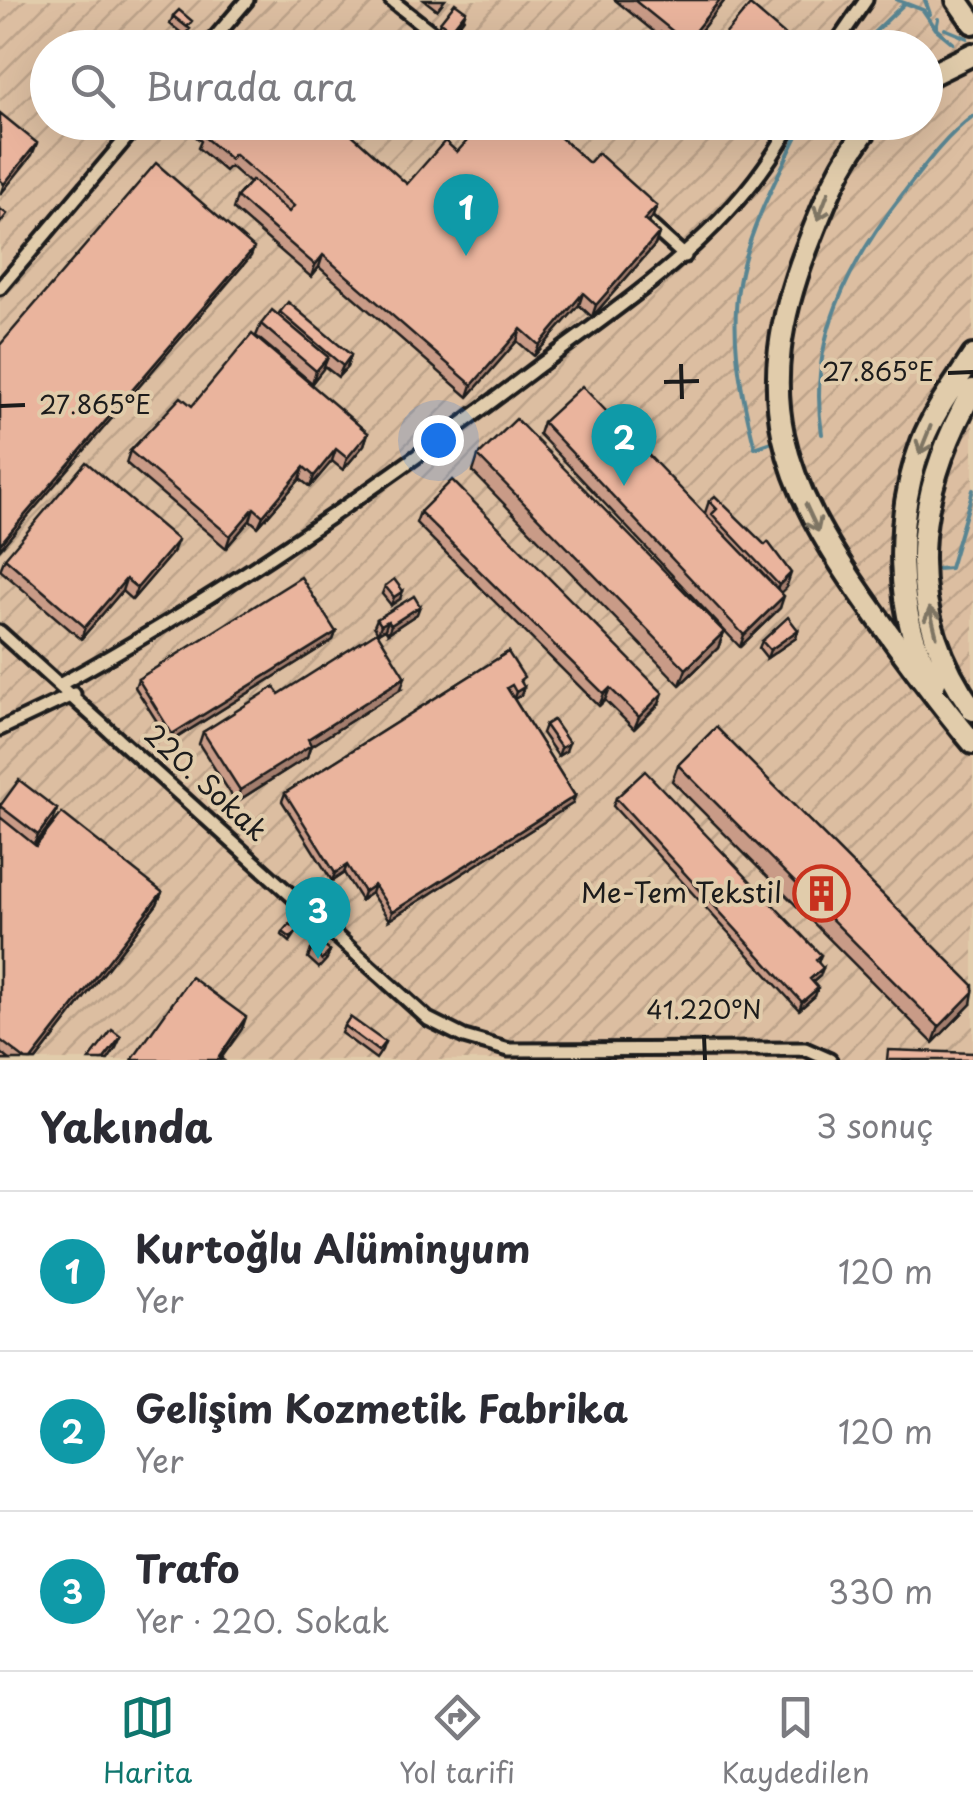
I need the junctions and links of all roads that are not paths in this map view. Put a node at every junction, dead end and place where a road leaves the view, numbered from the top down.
1 (248, 0) edge
2 (391, 0) edge
3 (866, 0) edge
4 (957, 0) edge
5 (973, 23) edge
6 (222, 30) edge
7 (429, 30) edge
8 (845, 30) edge
9 (973, 54) edge
10 (943, 69) edge
11 (125, 140) edge
12 (783, 140) edge
13 (858, 140) edge
14 (628, 205) edge
15 (685, 256) junction
16 (0, 288) edge
17 (973, 356) edge
18 (973, 390) edge
19 (973, 408) edge
20 (927, 497) junction
21 (0, 632) edge
22 (61, 684) junction
23 (74, 694) junction
24 (973, 710) edge
25 (0, 729) edge
26 (973, 740) edge
27 (830, 1060) edge

1 - 6 street
2 - 7 street
3 - 8 street
4 - 5 highway
9 - 10 highway
11 - 16 street
12 - 15 street
13 -> 26 highway
14 - 15 street
15 - 22 street
17 -> 26 highway
18 - 20 highway
19 - 20 highway
24 -> 20 highway
21 - 22 street, 220. Sokak
22 - 23 street, 220. Sokak
23 - 25 street
23 - 27 street, 220. Sokak

